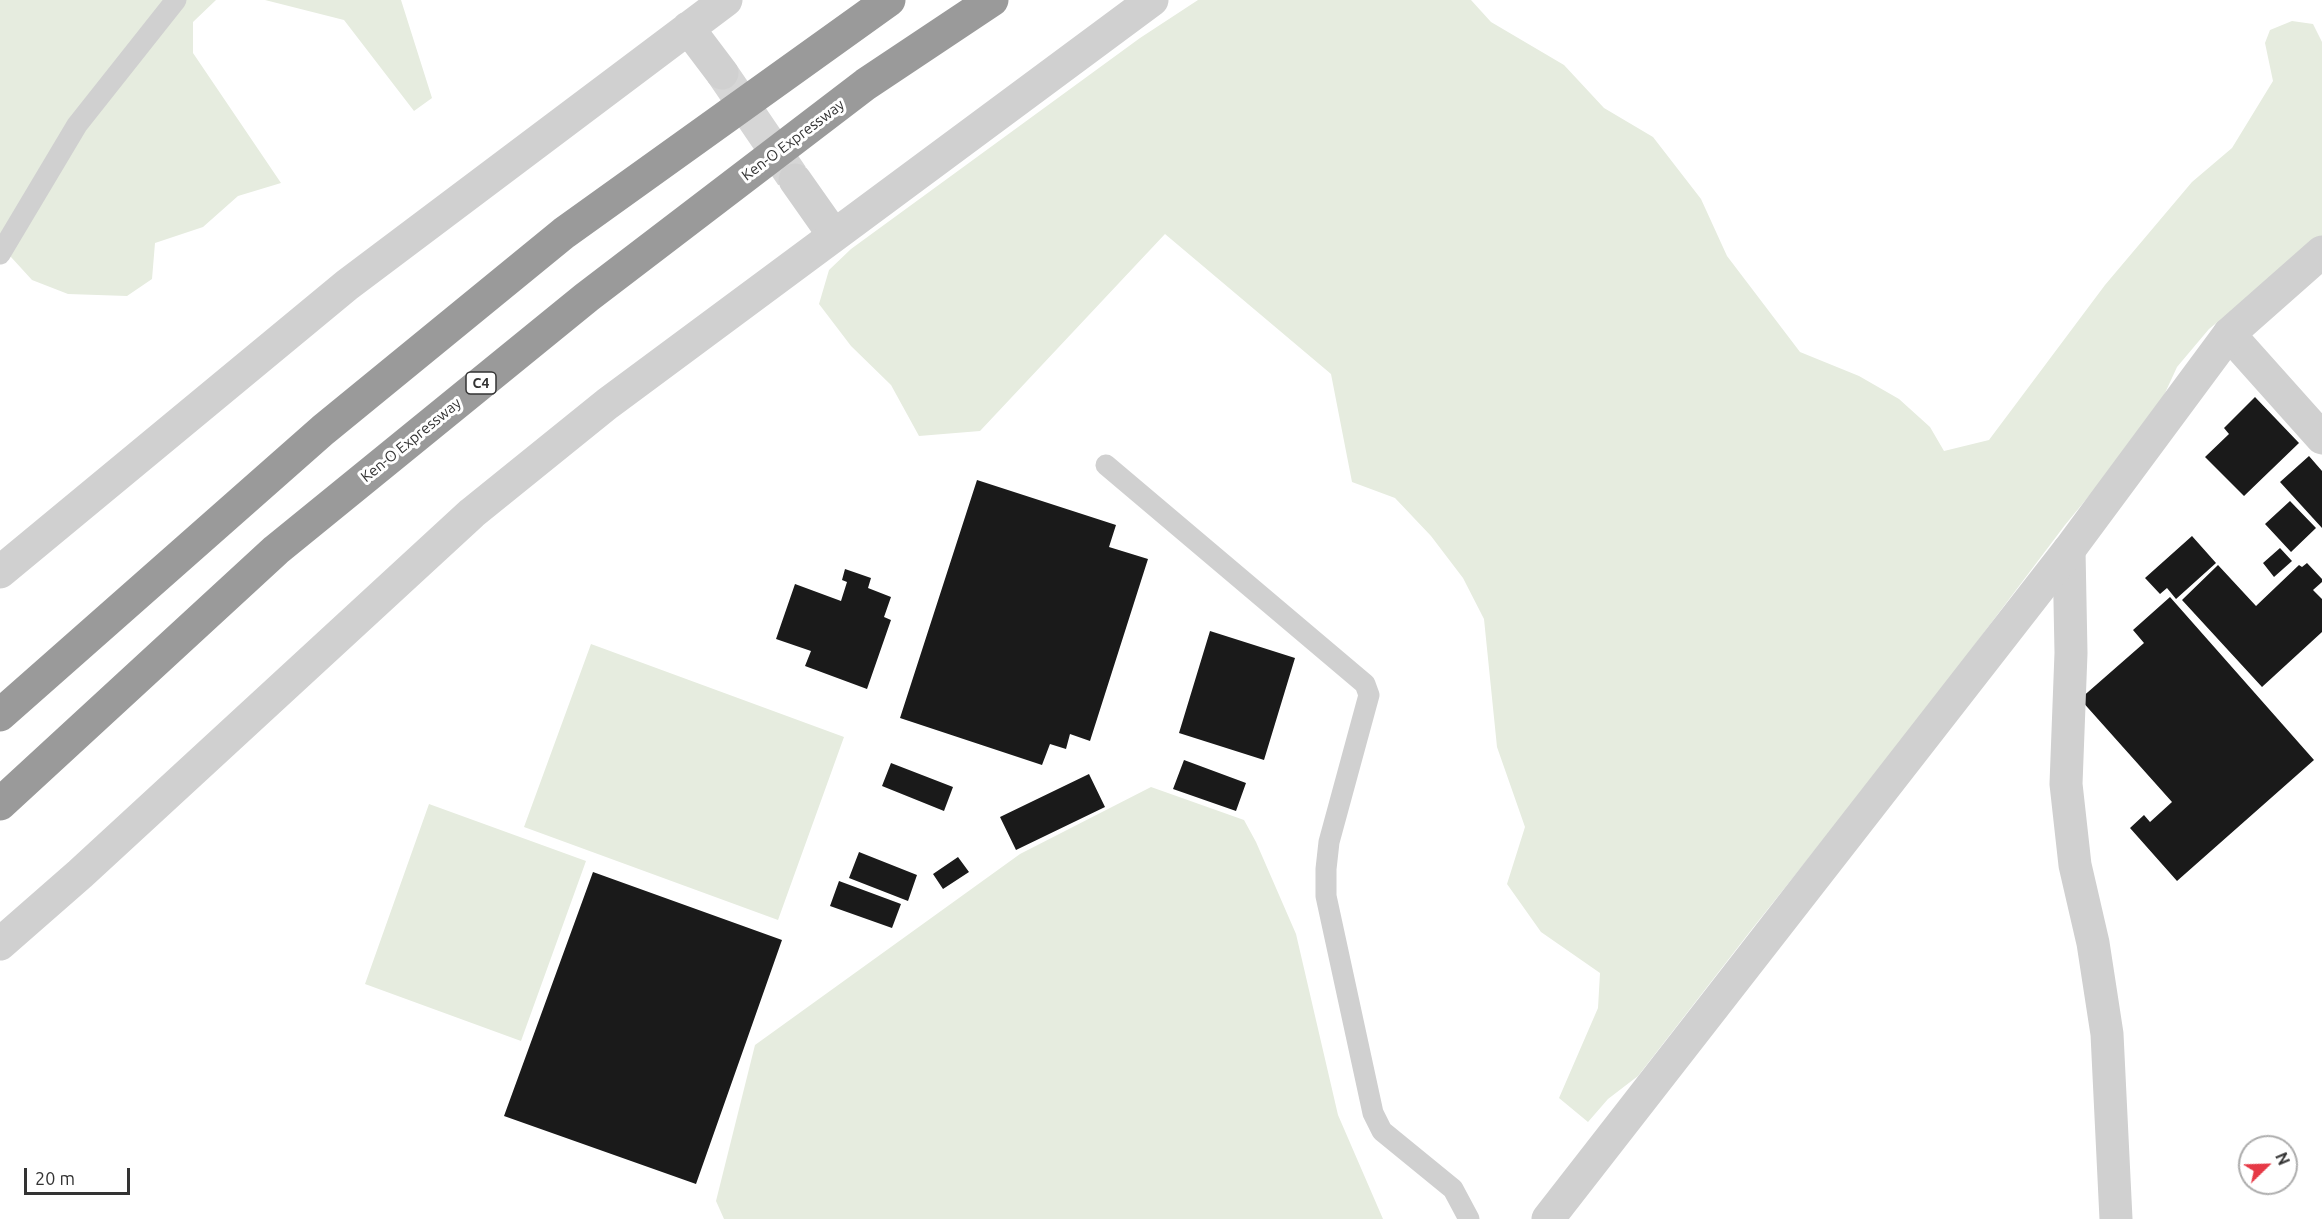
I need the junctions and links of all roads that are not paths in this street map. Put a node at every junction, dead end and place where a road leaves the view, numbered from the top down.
1 (176, 0) edge
2 (726, 0) edge
3 (889, 0) edge
4 (992, 0) edge
5 (1152, 0) edge
6 (688, 28) junction
7 (722, 73) tunnel mouth
8 (795, 180) tunnel mouth
9 (833, 234) junction
10 (2322, 252) edge
11 (0, 254) edge
12 (2229, 334) junction
13 (2322, 438) edge
14 (1106, 465) dead end
15 (2068, 550) junction
16 (0, 572) edge
17 (0, 714) edge
18 (0, 804) edge
19 (0, 944) edge
20 (1469, 1219) edge
21 (1548, 1219) edge
22 (2116, 1219) edge

1 - 11 lane
2 - 6 street
3 - 17 highway
4 - 18 highway, Ken-O Expressway / C4
5 - 9 street
6 - 7 street
6 - 16 street
8 - 9 street
9 - 19 street
10 - 12 street
12 - 13 street
12 - 15 street
14 - 20 lane
15 - 21 street
15 - 22 street

